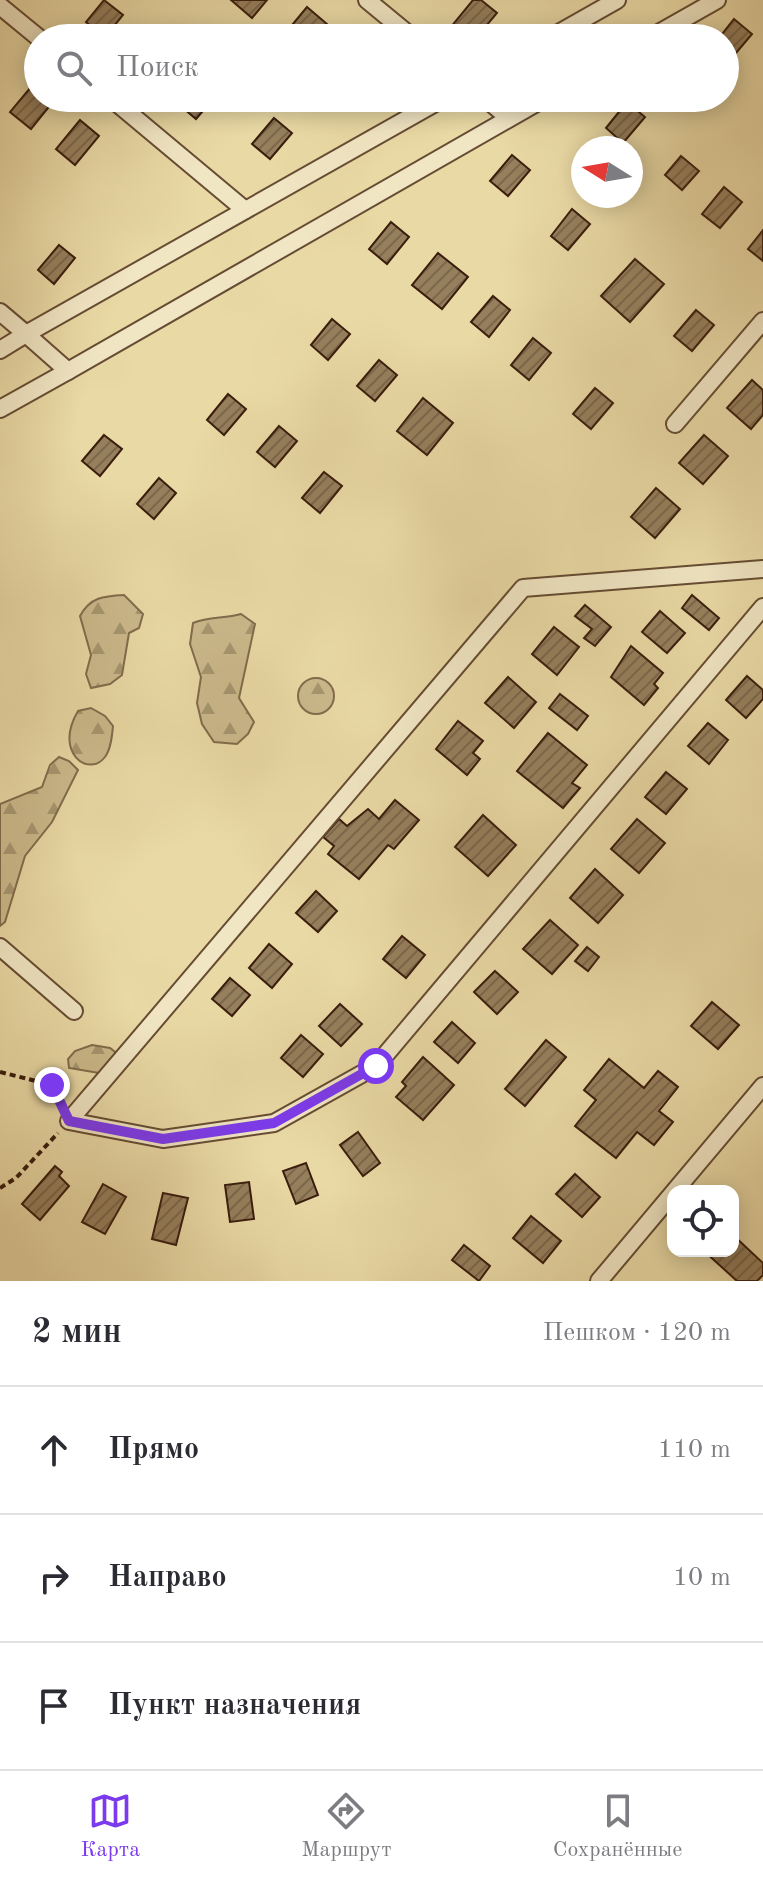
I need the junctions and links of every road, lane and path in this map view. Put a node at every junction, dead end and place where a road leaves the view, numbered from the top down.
1 (367, 0) edge
2 (617, 0) edge
3 (717, 0) edge
4 (0, 6) edge
5 (396, 24) edge
6 (575, 24) edge
7 (675, 24) edge
8 (24, 26) edge
9 (128, 112) edge
10 (419, 112) edge
11 (502, 112) edge
12 (520, 112) edge
13 (509, 118) junction
14 (245, 210) junction
15 (0, 312) edge
16 (763, 321) edge
17 (26, 334) junction
18 (0, 350) edge
19 (68, 371) junction
20 (0, 409) edge
21 (675, 424) dead end
22 (763, 569) edge
23 (763, 607) edge
24 (0, 947) edge
25 (74, 1011) dead end
26 (0, 1072) edge
27 (763, 1086) edge
28 (69, 1121) junction
29 (0, 1188) edge
30 (599, 1281) edge

1 - 5 street
2 - 6 street
3 - 7 street
4 - 8 street
9 - 14 street
10 - 14 street
11 - 13 street
12 - 13 street
13 - 19 street
14 - 17 street
15 - 17 street
16 - 21 street
17 - 18 street
17 - 19 street
19 - 20 street
22 - 28 street
23 - 28 street
24 - 25 street
26 - 28 path
27 - 30 street
28 - 29 path

